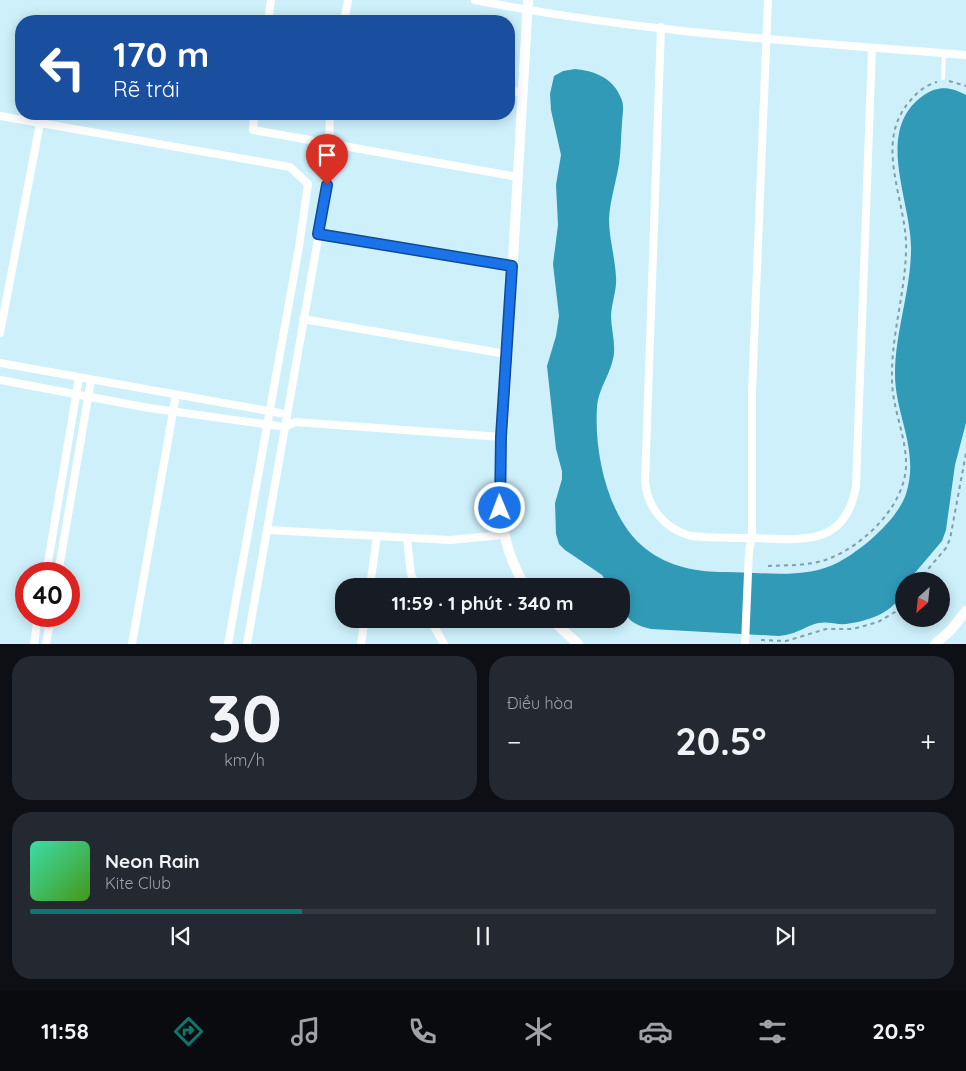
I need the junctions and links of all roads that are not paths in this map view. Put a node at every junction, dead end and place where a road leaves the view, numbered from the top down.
1 (272, 0) edge
2 (348, 0) edge
3 (475, 0) edge
4 (768, 0) edge
5 (528, 5) edge
6 (269, 15) edge
7 (345, 15) edge
8 (662, 27) junction
9 (768, 38) junction
10 (872, 48) junction
11 (944, 53) junction
12 (966, 55) edge
13 (944, 79) road end
14 (515, 91) edge
15 (522, 93) junction
16 (0, 116) edge
17 (15, 119) edge
18 (23, 120) edge
19 (254, 120) edge
20 (330, 120) edge
21 (40, 123) junction
22 (329, 144) junction
23 (518, 177) junction
24 (318, 234) junction
25 (512, 266) junction
26 (303, 319) junction
27 (0, 333) edge
28 (506, 354) junction
29 (0, 364) edge
30 (79, 378) junction
31 (0, 380) edge
32 (91, 380) junction
33 (77, 395) junction
34 (176, 395) junction
35 (88, 397) junction
36 (173, 411) junction
37 (269, 411) junction
38 (283, 414) junction
39 (296, 422) junction
40 (266, 425) junction
41 (282, 427) junction
42 (501, 437) junction
43 (58, 504) junction
44 (70, 506) junction
45 (268, 530) junction
46 (503, 535) junction
47 (378, 536) junction
48 (407, 538) junction
49 (752, 538) junction
50 (48, 562) edge
51 (60, 562) edge
52 (371, 578) edge
53 (413, 578) edge
54 (521, 578) edge
55 (966, 611) edge
56 (36, 627) edge
57 (49, 627) edge
58 (364, 628) edge
59 (435, 628) edge
60 (561, 628) edge
61 (34, 644) edge
62 (46, 644) edge
63 (132, 644) edge
64 (228, 644) edge
65 (247, 644) edge
66 (361, 644) edge
67 (444, 644) edge
68 (578, 644) edge
69 (746, 644) edge
70 (935, 644) edge

1 - 6 street
2 - 7 street
3 - 5 street
4 - 9 street
5 - 8 street
5 - 15 street
8 - 9 street
8 - 49 street
9 - 10 street
9 - 49 street
10 - 11 street
10 - 49 street
11 - 12 street
11 - 13 lane
14 - 15 street
15 - 23 street
16 - 17 street
18 - 21 street
19 - 22 street
20 - 22 street
21 - 27 street
21 - 37 street
22 - 23 street
22 - 24 street
23 - 25 street
24 - 25 street
24 - 26 street
25 - 28 street
26 - 28 street
26 - 38 street
28 - 42 street
29 - 30 street
30 - 32 street
30 - 33 street
31 - 33 street
32 - 34 street
32 - 35 street
33 - 35 street
33 - 43 street
34 - 36 street
34 - 37 street
35 - 36 street
35 - 44 street
36 - 40 street
36 - 63 street
37 - 38 street
37 - 40 street
38 - 39 street
38 - 41 street
39 - 41 street
39 - 42 street
40 - 41 street
40 - 64 street
41 - 45 street
42 - 46 street
43 - 44 street
43 - 50 street
44 - 51 street
45 - 47 street
45 - 65 street
46 - 48 street
46 - 54 street
47 - 48 street
47 - 52 street
48 - 53 street
49 - 69 street
55 - 70 street
56 - 61 street
57 - 62 street
58 - 66 street
59 - 67 street
60 - 68 street

